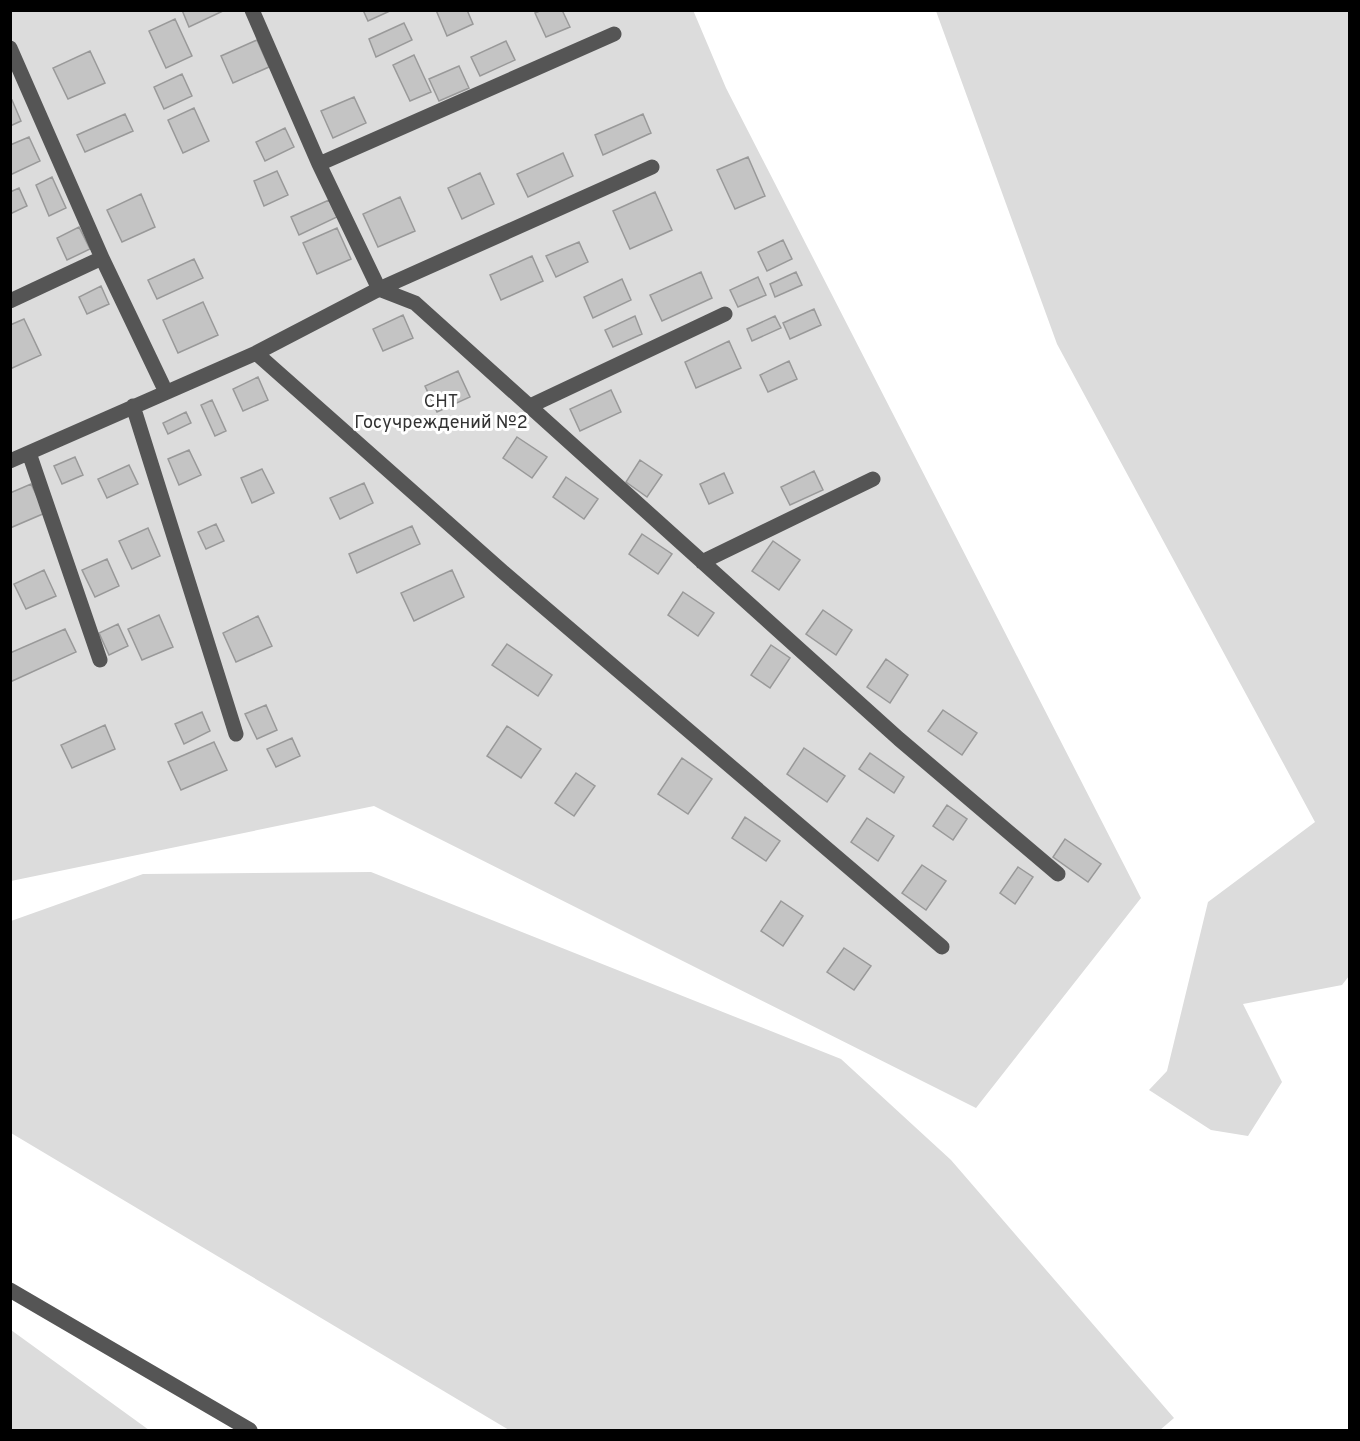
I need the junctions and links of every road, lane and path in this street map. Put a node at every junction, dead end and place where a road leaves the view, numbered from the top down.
1 (252, 10) edge
2 (614, 34) dead end
3 (10, 48) edge
4 (14, 66) edge
5 (319, 164) junction
6 (652, 167) dead end
7 (102, 258) junction
8 (379, 289) junction
9 (10, 301) edge
10 (725, 314) dead end
11 (256, 353) junction
12 (166, 392) junction
13 (133, 406) junction
14 (530, 406) junction
15 (29, 453) junction
16 (10, 461) edge
17 (873, 478) dead end
18 (702, 562) junction
19 (100, 660) dead end
20 (236, 734) dead end
21 (1059, 874) dead end
22 (942, 947) dead end
23 (10, 1290) edge
24 (250, 1431) edge

1 - 5 street
2 - 5 street
3 - 4 street
4 - 7 street
5 - 8 street
6 - 8 street
7 - 9 street
7 - 12 street
8 - 11 street
8 - 14 street
10 - 14 street
11 - 12 street
11 - 22 street
12 - 13 street
13 - 15 street
13 - 20 street
14 - 18 street
15 - 16 street
15 - 19 street
17 - 18 street
18 - 21 street
23 - 24 street

